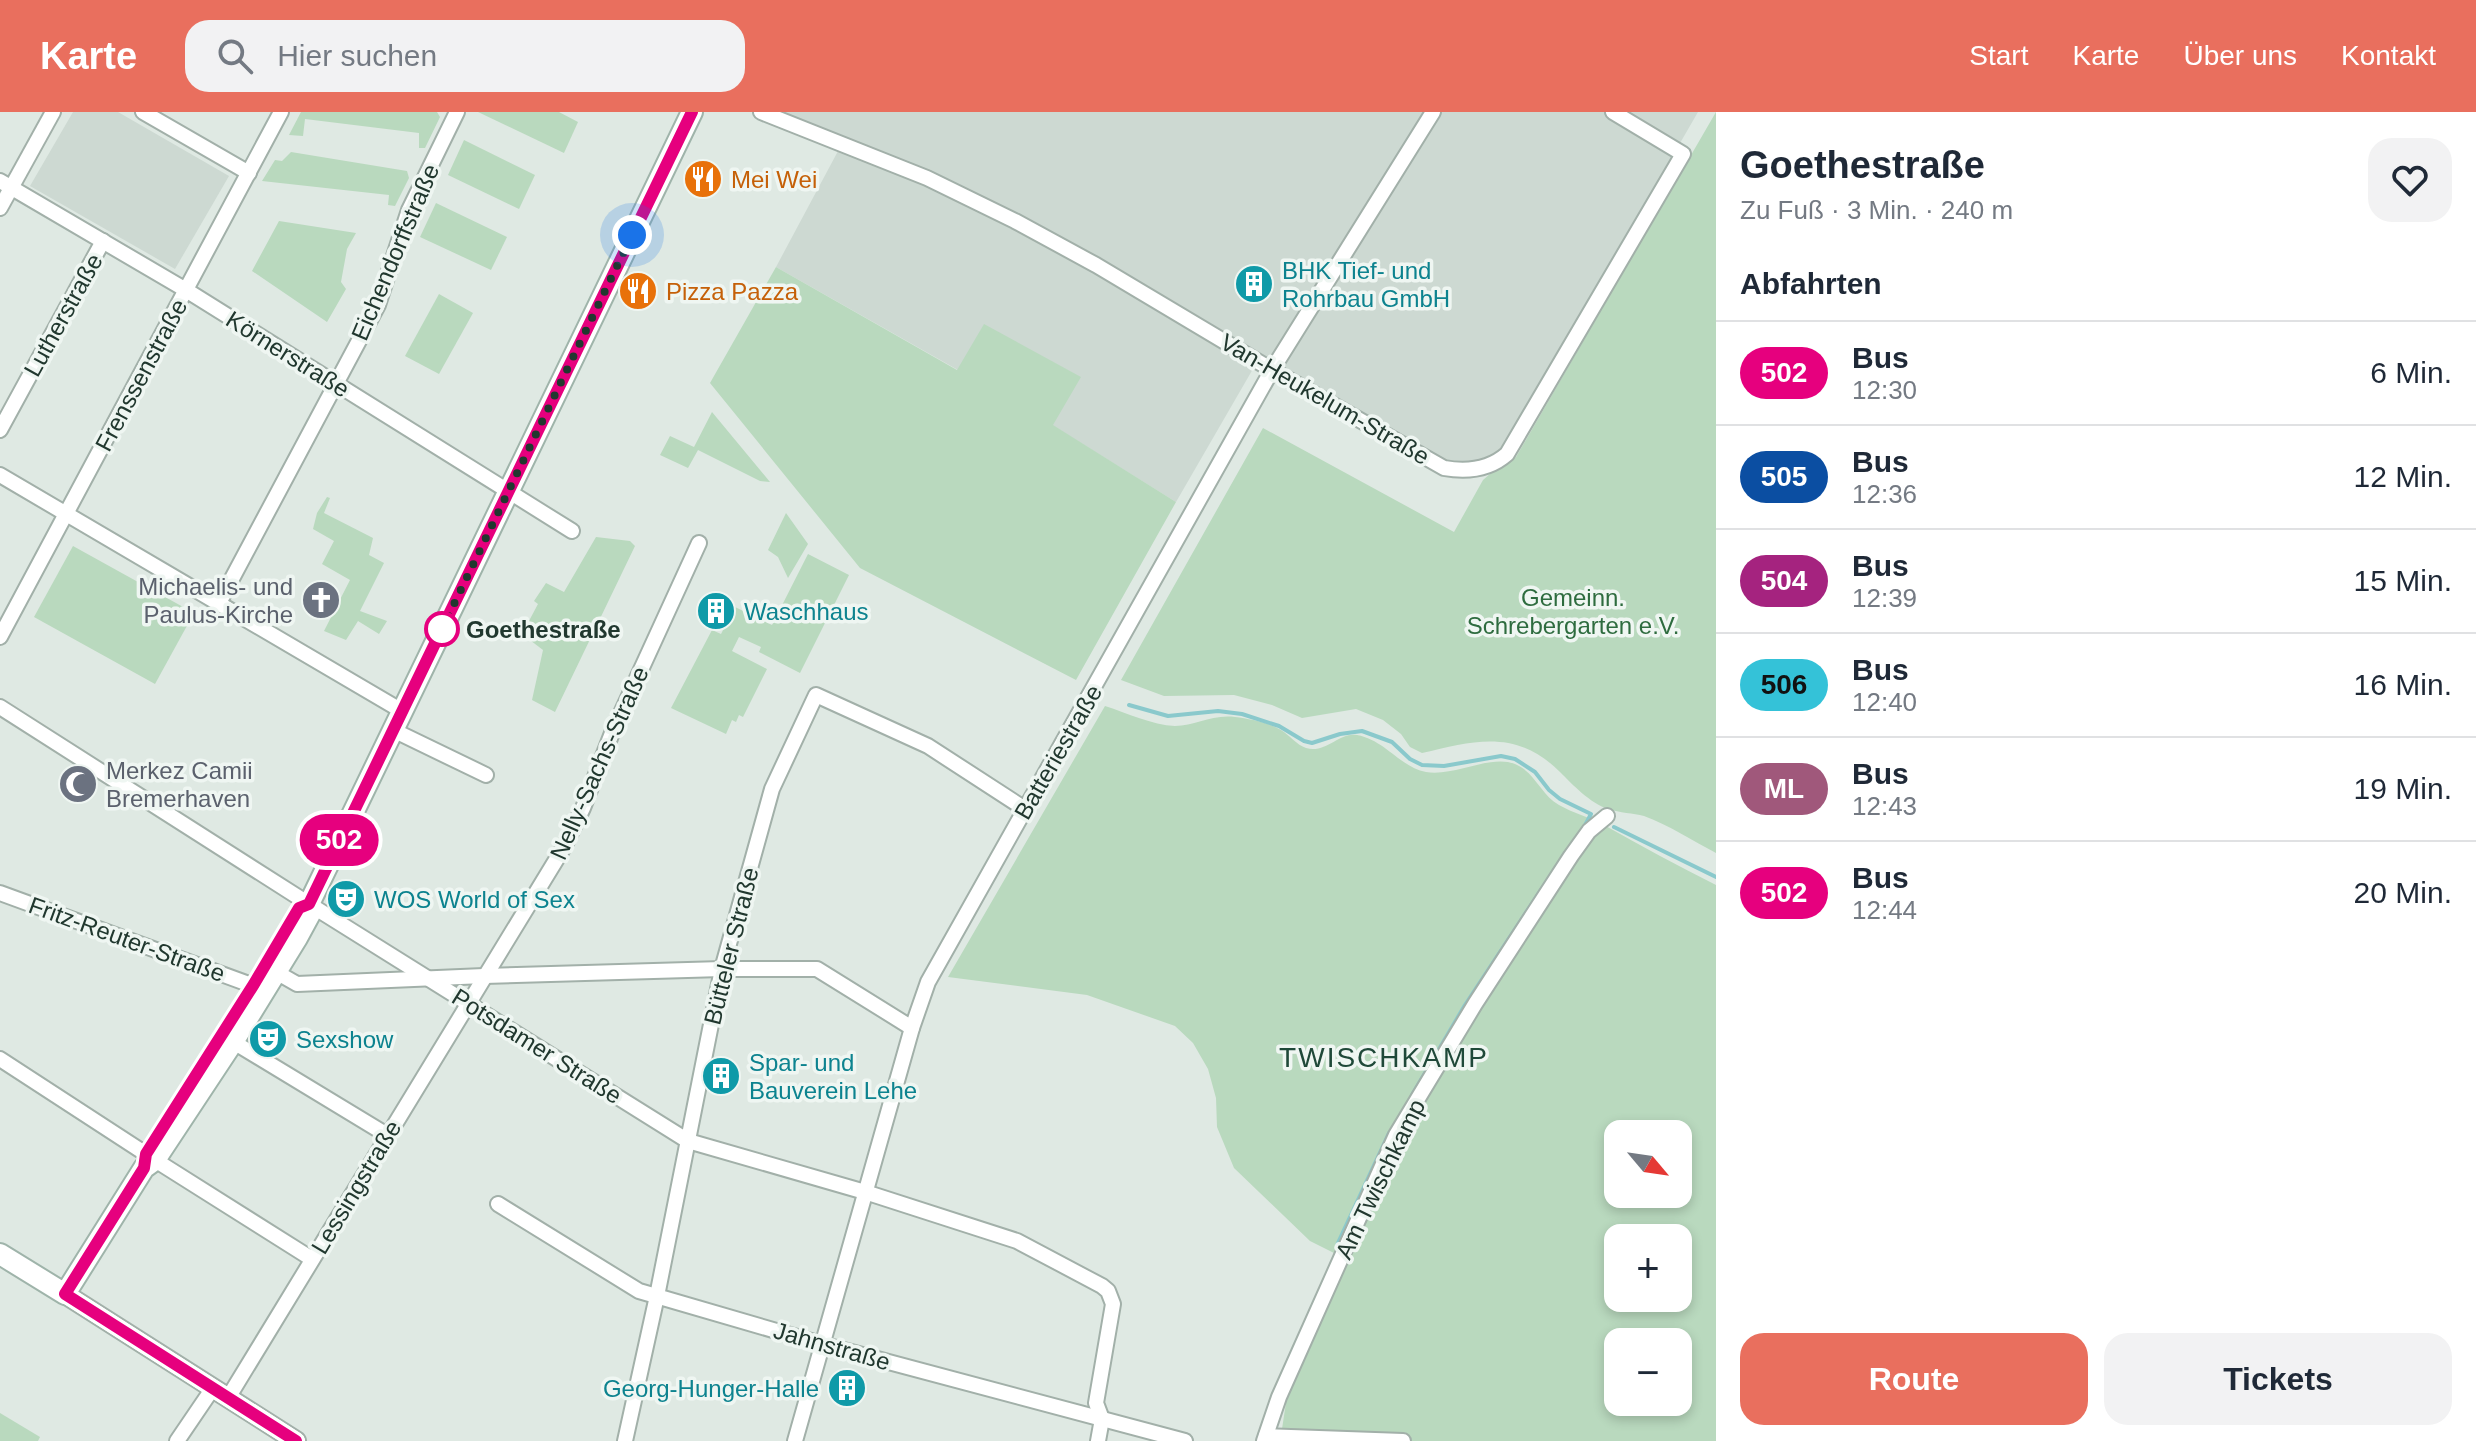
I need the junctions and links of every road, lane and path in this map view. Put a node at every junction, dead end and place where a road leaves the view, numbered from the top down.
1 (53, 112) edge
2 (143, 112) edge
3 (281, 112) edge
4 (457, 112) edge
5 (692, 112) edge
6 (761, 112) edge
7 (1433, 112) edge
8 (1613, 112) edge
9 (249, 173) junction
10 (6, 185) edge
11 (0, 208) edge
12 (103, 241) junction
13 (186, 290) junction
14 (1272, 370) junction
15 (337, 385) junction
16 (0, 430) edge
17 (0, 475) edge
18 (507, 492) junction
19 (67, 513) junction
20 (572, 531) dead end
21 (699, 543) dead end
22 (219, 603) junction
23 (0, 637) edge
24 (0, 707) edge
25 (402, 711) junction
26 (393, 730) junction
27 (486, 775) dead end
28 (1025, 809) junction
29 (1607, 816) dead end
30 (0, 893) edge
31 (309, 904) junction
32 (722, 969) junction
33 (484, 976) junction
34 (427, 977) junction
35 (265, 982) junction
36 (468, 1002) junction
37 (912, 1028) junction
38 (228, 1038) junction
39 (0, 1059) edge
40 (387, 1135) junction
41 (688, 1141) junction
42 (149, 1161) junction
43 (865, 1192) junction
44 (498, 1204) dead end
45 (0, 1254) edge
46 (312, 1259) junction
47 (65, 1294) junction
48 (657, 1296) junction
49 (821, 1344) junction
50 (220, 1393) junction
51 (1102, 1419) junction
52 (1265, 1438) edge
53 (177, 1441) edge
54 (296, 1441) edge
55 (625, 1441) edge
56 (795, 1441) edge
57 (1098, 1441) edge
58 (1185, 1441) edge
59 (1403, 1441) edge

1 - 10 street
2 - 9 street
3 - 9 street, Frenssenstraße
4 - 15 street, Eichendorffstraße
5 - 18 main road
6 - 14 street, Van-Heukelum-Straße
7 - 14 street, Batteriestraße
8 - 14 street, Van-Heukelum-Straße
9 - 13 street, Frenssenstraße
10 - 11 street
10 - 12 street, Körnerstraße
12 - 13 street, Körnerstraße
12 - 16 street, Lutherstraße
13 - 15 street, Körnerstraße
13 - 19 street, Frenssenstraße
14 - 28 street, Batteriestraße
15 - 18 street, Körnerstraße
15 - 22 street, Eichendorffstraße
17 - 19 street
18 - 20 street, Körnerstraße
18 - 25 main road
19 - 22 street
19 - 23 street, Frenssenstraße
21 - 33 street, Nelly-Sachs-Straße
22 - 25 street
24 - 31 street, Potsdamer Straße
25 - 26 main road
26 - 27 street
26 - 31 main road
28 - 32 street, Bütteler Straße
28 - 37 street, Batteriestraße
29 - 52 street, Am Twischkamp
30 - 35 street, Fritz-Reuter-Straße
31 - 34 street, Potsdamer Straße
31 - 35 main road
32 - 33 street, Fritz-Reuter-Straße
32 - 37 street, Fritz-Reuter-Straße
32 - 41 street, Bütteler Straße
33 - 34 street, Fritz-Reuter-Straße
33 - 36 street, Lessingstraße
34 - 35 street, Fritz-Reuter-Straße
34 - 36 street, Potsdamer Straße
35 - 38 main road
36 - 40 street, Lessingstraße
36 - 41 street, Potsdamer Straße
37 - 43 street, Batteriestraße
38 - 40 street
38 - 42 main road
39 - 42 street
40 - 46 street, Lessingstraße
41 - 43 street, Potsdamer Straße
41 - 48 street, Bütteler Straße
42 - 46 street
42 - 47 main road
43 - 49 street, Batteriestraße
43 - 51 street, Potsdamer Straße
44 - 48 street, Jahnstraße
45 - 47 main road
46 - 50 street, Lessingstraße
47 - 50 street
48 - 49 street, Jahnstraße
48 - 55 street, Bütteler Straße
49 - 51 street, Jahnstraße
49 - 56 street, Batteriestraße
50 - 53 street, Lessingstraße
50 - 54 street
51 - 57 street
51 - 58 street, Jahnstraße
52 - 59 street

